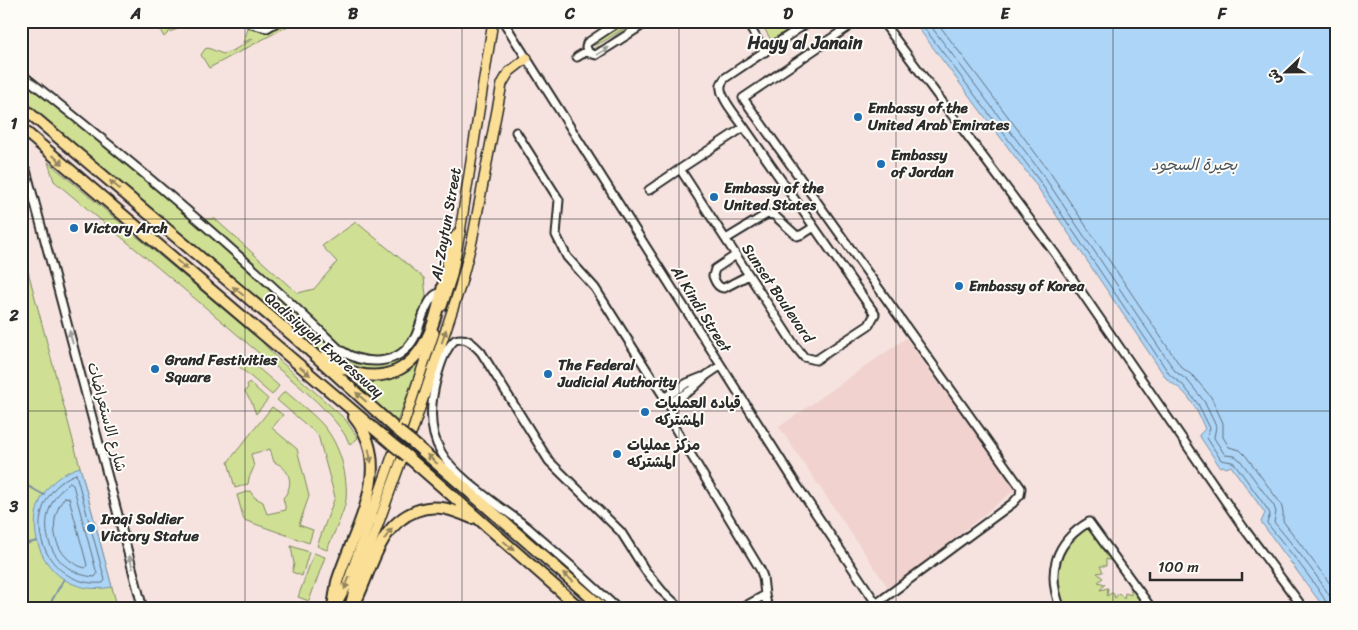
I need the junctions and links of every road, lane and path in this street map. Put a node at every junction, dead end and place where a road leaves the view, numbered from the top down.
1 (249, 21) edge
2 (280, 21) edge
3 (493, 21) edge
4 (503, 21) edge
5 (620, 21) edge
6 (649, 21) edge
7 (746, 21) edge
8 (810, 21) edge
9 (857, 21) edge
10 (882, 21) edge
11 (587, 51) junction
12 (765, 52) junction
13 (527, 58) junction
14 (577, 58) dead end
15 (21, 74) edge
16 (21, 106) edge
17 (744, 127) junction
18 (21, 128) edge
19 (516, 132) dead end
20 (680, 169) junction
21 (26, 170) dead end
22 (649, 190) dead end
23 (814, 227) junction
24 (460, 232) joint
25 (726, 240) junction
26 (736, 255) junction
27 (749, 275) junction
28 (445, 286) junction
29 (460, 287) junction
30 (298, 340) junction
31 (720, 366) junction
32 (338, 399) junction
33 (666, 401) junction
34 (400, 428) junction
35 (412, 437) junction
36 (392, 449) junction
37 (404, 459) junction
38 (483, 524) junction
39 (765, 595) junction
40 (878, 606) edge
41 (144, 609) edge
42 (334, 609) edge
43 (350, 609) edge
44 (581, 609) edge
45 (604, 609) edge
46 (618, 609) edge
47 (681, 609) edge
48 (740, 609) edge
49 (768, 609) edge
50 (1061, 609) edge
51 (1152, 609) edge
52 (1304, 609) edge

1 - 2 street
3 - 24 main road, Al-Zaytun Street
4 - 13 street, Al Kindi Street
5 - 11 street
11 -> 6 street
7 - 12 street
8 - 12 street, Sunset Boulevard
9 - 40 street
10 - 52 street
11 - 14 street
12 - 17 street, Sunset Boulevard
13 - 29 main road, Al-Zaytun Street
13 - 31 street, Al Kindi Street
15 - 28 street
30 -> 16 highway, Qadisiyyah Expressway
17 - 20 street
17 - 23 street, Sunset Boulevard
18 -> 32 highway, Qadisiyyah Expressway
19 - 33 street
20 - 22 street
20 - 25 street, Sunset Boulevard
41 -> 21 street, شارع الاستعراضات
23 - 25 street
23 - 27 street, Sunset Boulevard
24 - 28 highway
25 - 26 street, Sunset Boulevard
26 - 27 street, Sunset Boulevard
26 - 27 street
28 - 29 main road
28 - 30 highway
28 - 34 main road, Al-Zaytun Street
35 -> 29 main road, Al-Zaytun Street
34 -> 30 highway, Qadisiyyah Expressway
31 - 33 street
31 - 40 street, Al Kindi Street
32 - 36 highway, Qadisiyyah Expressway
32 -> 42 highway
33 - 39 street
34 - 35 highway, Qadisiyyah Expressway, bridge
45 -> 35 highway, Qadisiyyah Expressway
36 - 37 highway, Qadisiyyah Expressway, bridge
36 -> 42 main road
37 - 38 highway, Qadisiyyah Expressway
37 - 43 main road
43 -> 38 highway
38 -> 44 highway, Qadisiyyah Expressway
39 - 48 street
39 - 49 street
42 - 43 main road
46 - 47 street
50 - 51 street

